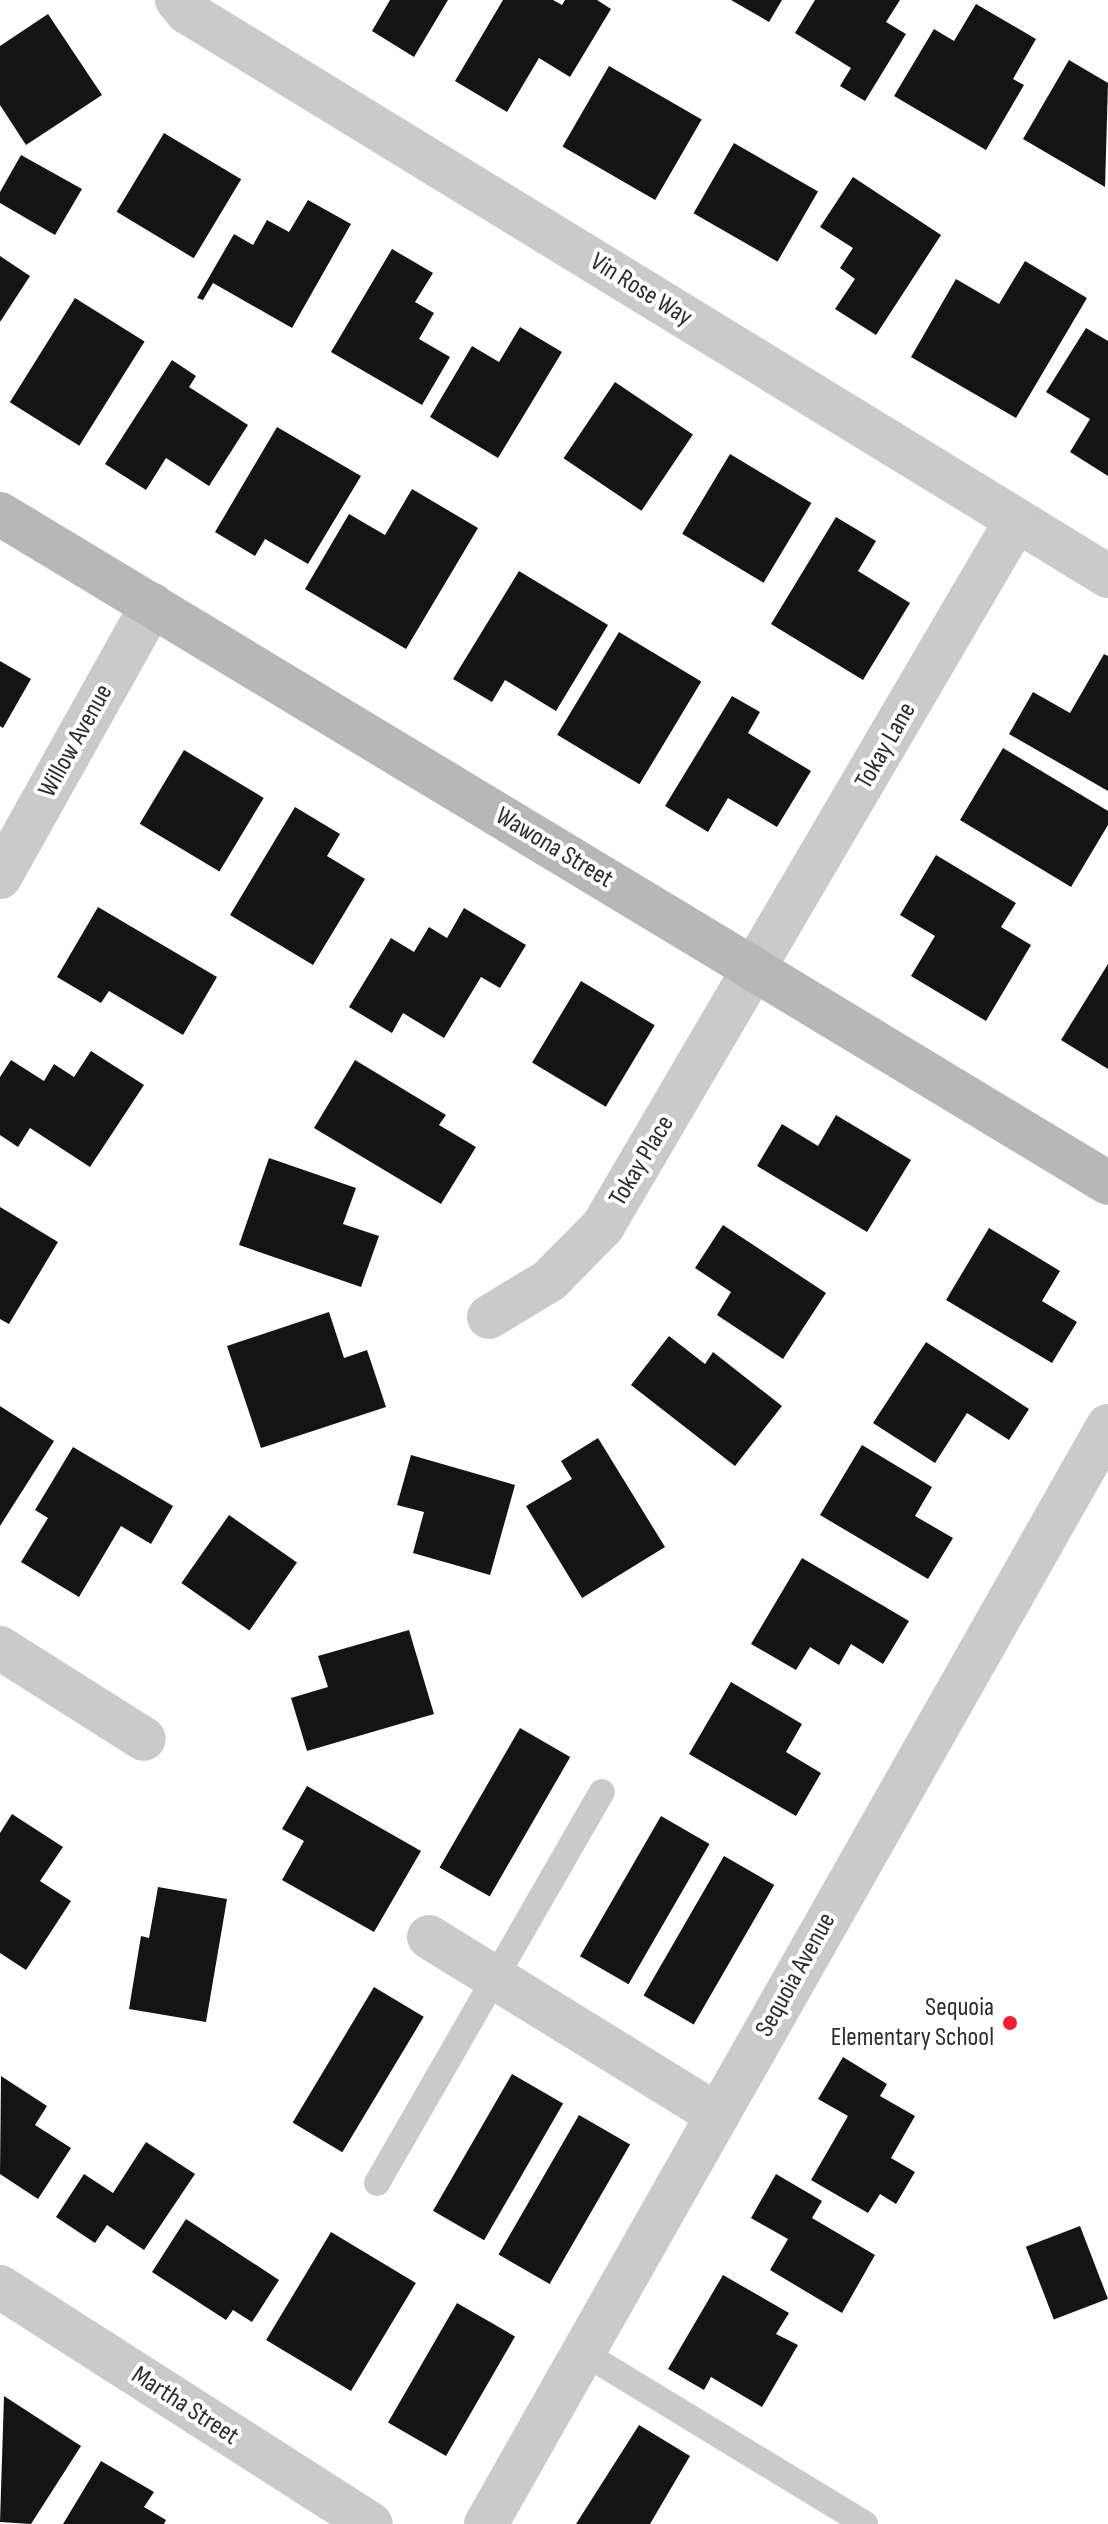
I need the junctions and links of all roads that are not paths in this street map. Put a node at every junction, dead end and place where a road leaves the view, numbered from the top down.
1 (177, 0) edge
2 (0, 514) edge
3 (1016, 521) junction
4 (1108, 576) edge
5 (152, 605) junction
6 (0, 877) edge
7 (756, 970) junction
8 (1108, 1183) edge
9 (489, 1317) dead end
10 (1108, 1426) edge
11 (0, 1648) edge
12 (144, 1739) dead end
13 (602, 1792) dead end
14 (429, 1937) dead end
15 (494, 1977) junction
16 (717, 2115) junction
17 (377, 2183) dead end
18 (0, 2287) edge
19 (584, 2353) junction
20 (371, 2524) edge
21 (486, 2524) edge
22 (865, 2524) edge

1 - 3 street, Vin Rose Way
2 - 5 street, Wawona Street
3 - 4 street, Vin Rose Way
3 - 7 street, Tokay Lane
5 - 6 street, Willow Avenue
5 - 7 street, Wawona Street
7 - 8 street, Wawona Street
7 - 9 street, Tokay Place
10 - 16 street, Sequoia Avenue
11 - 12 street
13 - 15 lane
14 - 15 street
15 - 16 street
15 - 17 lane
16 - 19 street, Sequoia Avenue
18 - 20 street, Martha Street
19 - 21 street, Sequoia Avenue
19 - 22 lane

